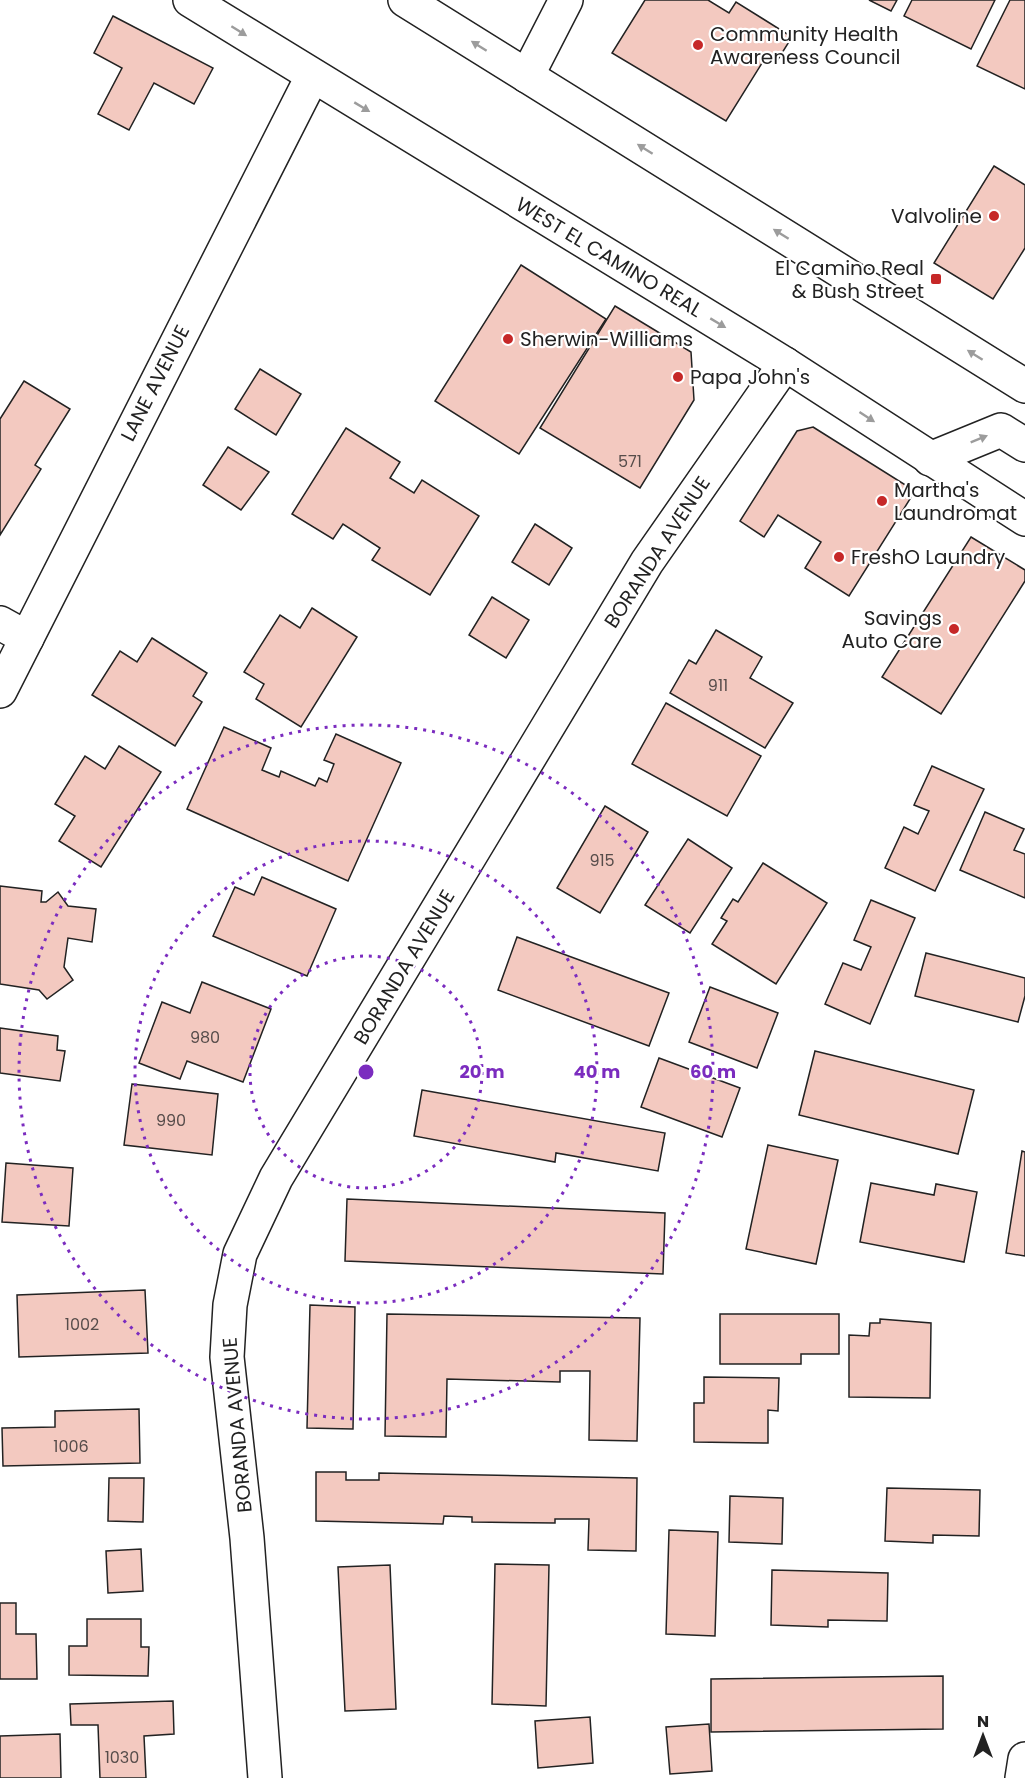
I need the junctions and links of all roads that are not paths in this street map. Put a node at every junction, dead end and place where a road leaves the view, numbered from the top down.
1 (190, 0) edge
2 (405, 0) edge
3 (566, 0) edge
4 (527, 76) junction
5 (312, 77) junction
6 (785, 364) junction
7 (1025, 386) edge
8 (1025, 445) edge
9 (930, 459) junction
10 (1025, 519) edge
11 (14, 631) edge
12 (0, 691) edge
13 (1025, 1759) edge
14 (265, 1778) edge
15 (1022, 1778) edge

1 -> 5 street, WEST EL CAMINO REAL
4 -> 2 street
3 - 4 street
7 -> 4 street
5 -> 6 street, WEST EL CAMINO REAL
5 - 11 street, LANE AVENUE
6 -> 9 street, WEST EL CAMINO REAL
6 - 14 street, BORANDA AVENUE
9 -> 8 street
9 - 10 street, WEST EL CAMINO REAL
11 - 12 street, LANE AVENUE
13 - 15 street

